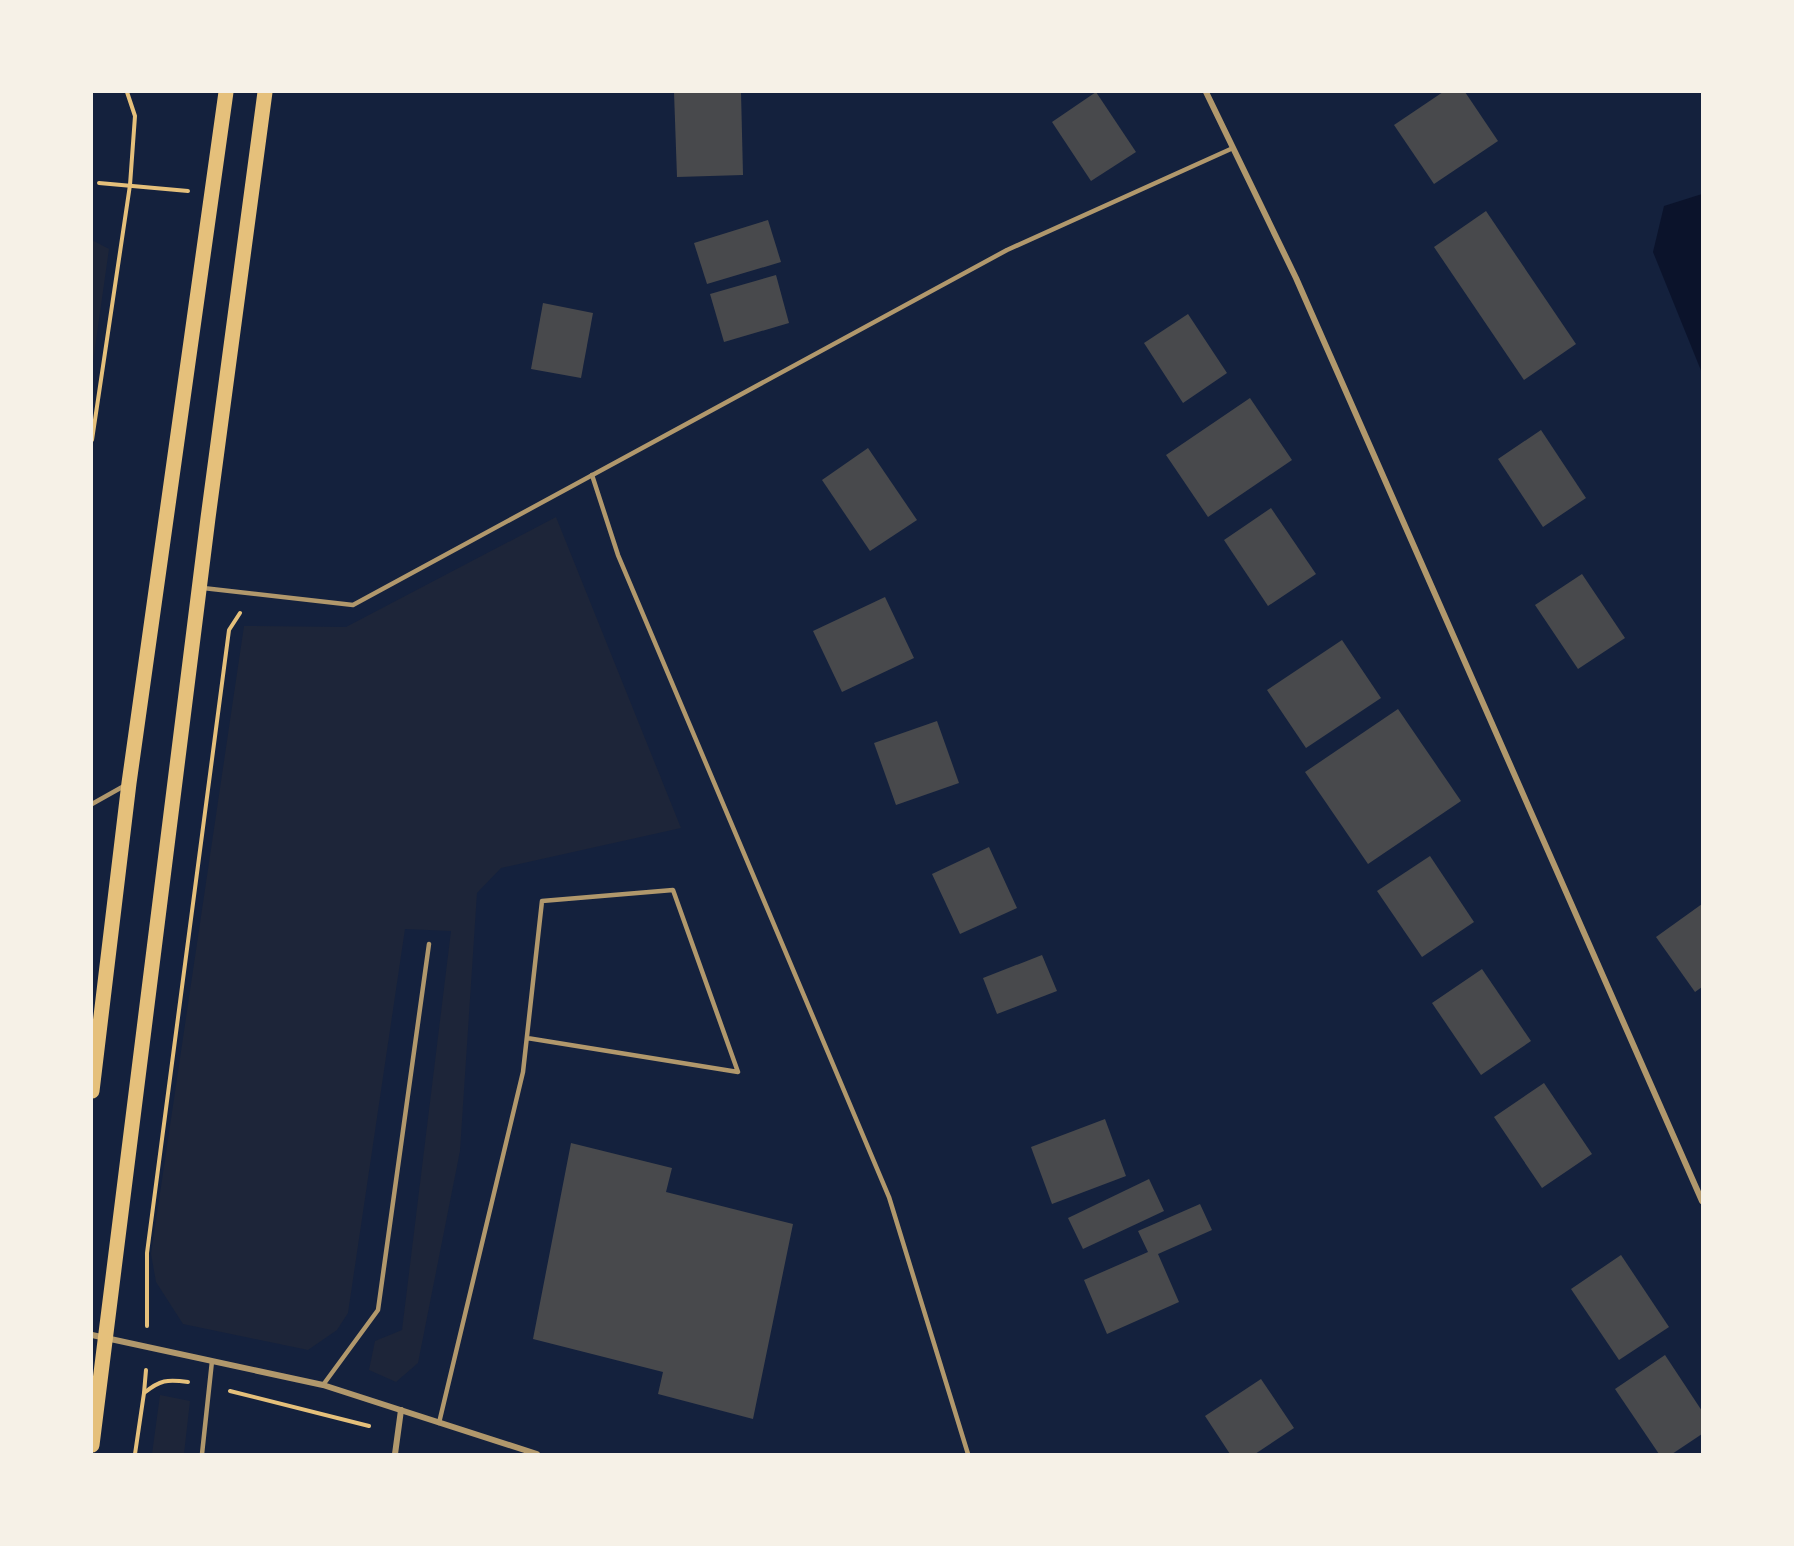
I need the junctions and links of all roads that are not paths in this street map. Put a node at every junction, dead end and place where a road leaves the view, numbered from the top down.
1 (226, 92) edge
2 (265, 92) edge
3 (1206, 92) edge
4 (1233, 148) junction
5 (592, 475) junction
6 (200, 587) junction
7 (129, 783) junction
8 (92, 804) edge
9 (429, 944) dead end
10 (527, 1038) junction
11 (92, 1091) edge
12 (1702, 1201) edge
13 (99, 1336) edge
14 (212, 1361) junction
15 (323, 1385) junction
16 (401, 1410) junction
17 (440, 1422) junction
18 (92, 1445) edge
19 (202, 1455) edge
20 (394, 1455) edge
21 (537, 1455) edge
22 (968, 1455) edge

1 - 7 main road
2 - 6 main road
3 - 4 street
4 - 5 lane
4 - 12 street
5 - 6 lane
5 - 22 lane
6 - 13 main road
7 - 8 lane
7 - 11 main road
9 - 15 lane
10 - 10 lane
10 - 17 lane
13 - 14 street
13 - 18 main road
14 - 15 street
14 - 19 lane
15 - 16 street
16 - 17 street
16 - 20 street
17 - 21 street

